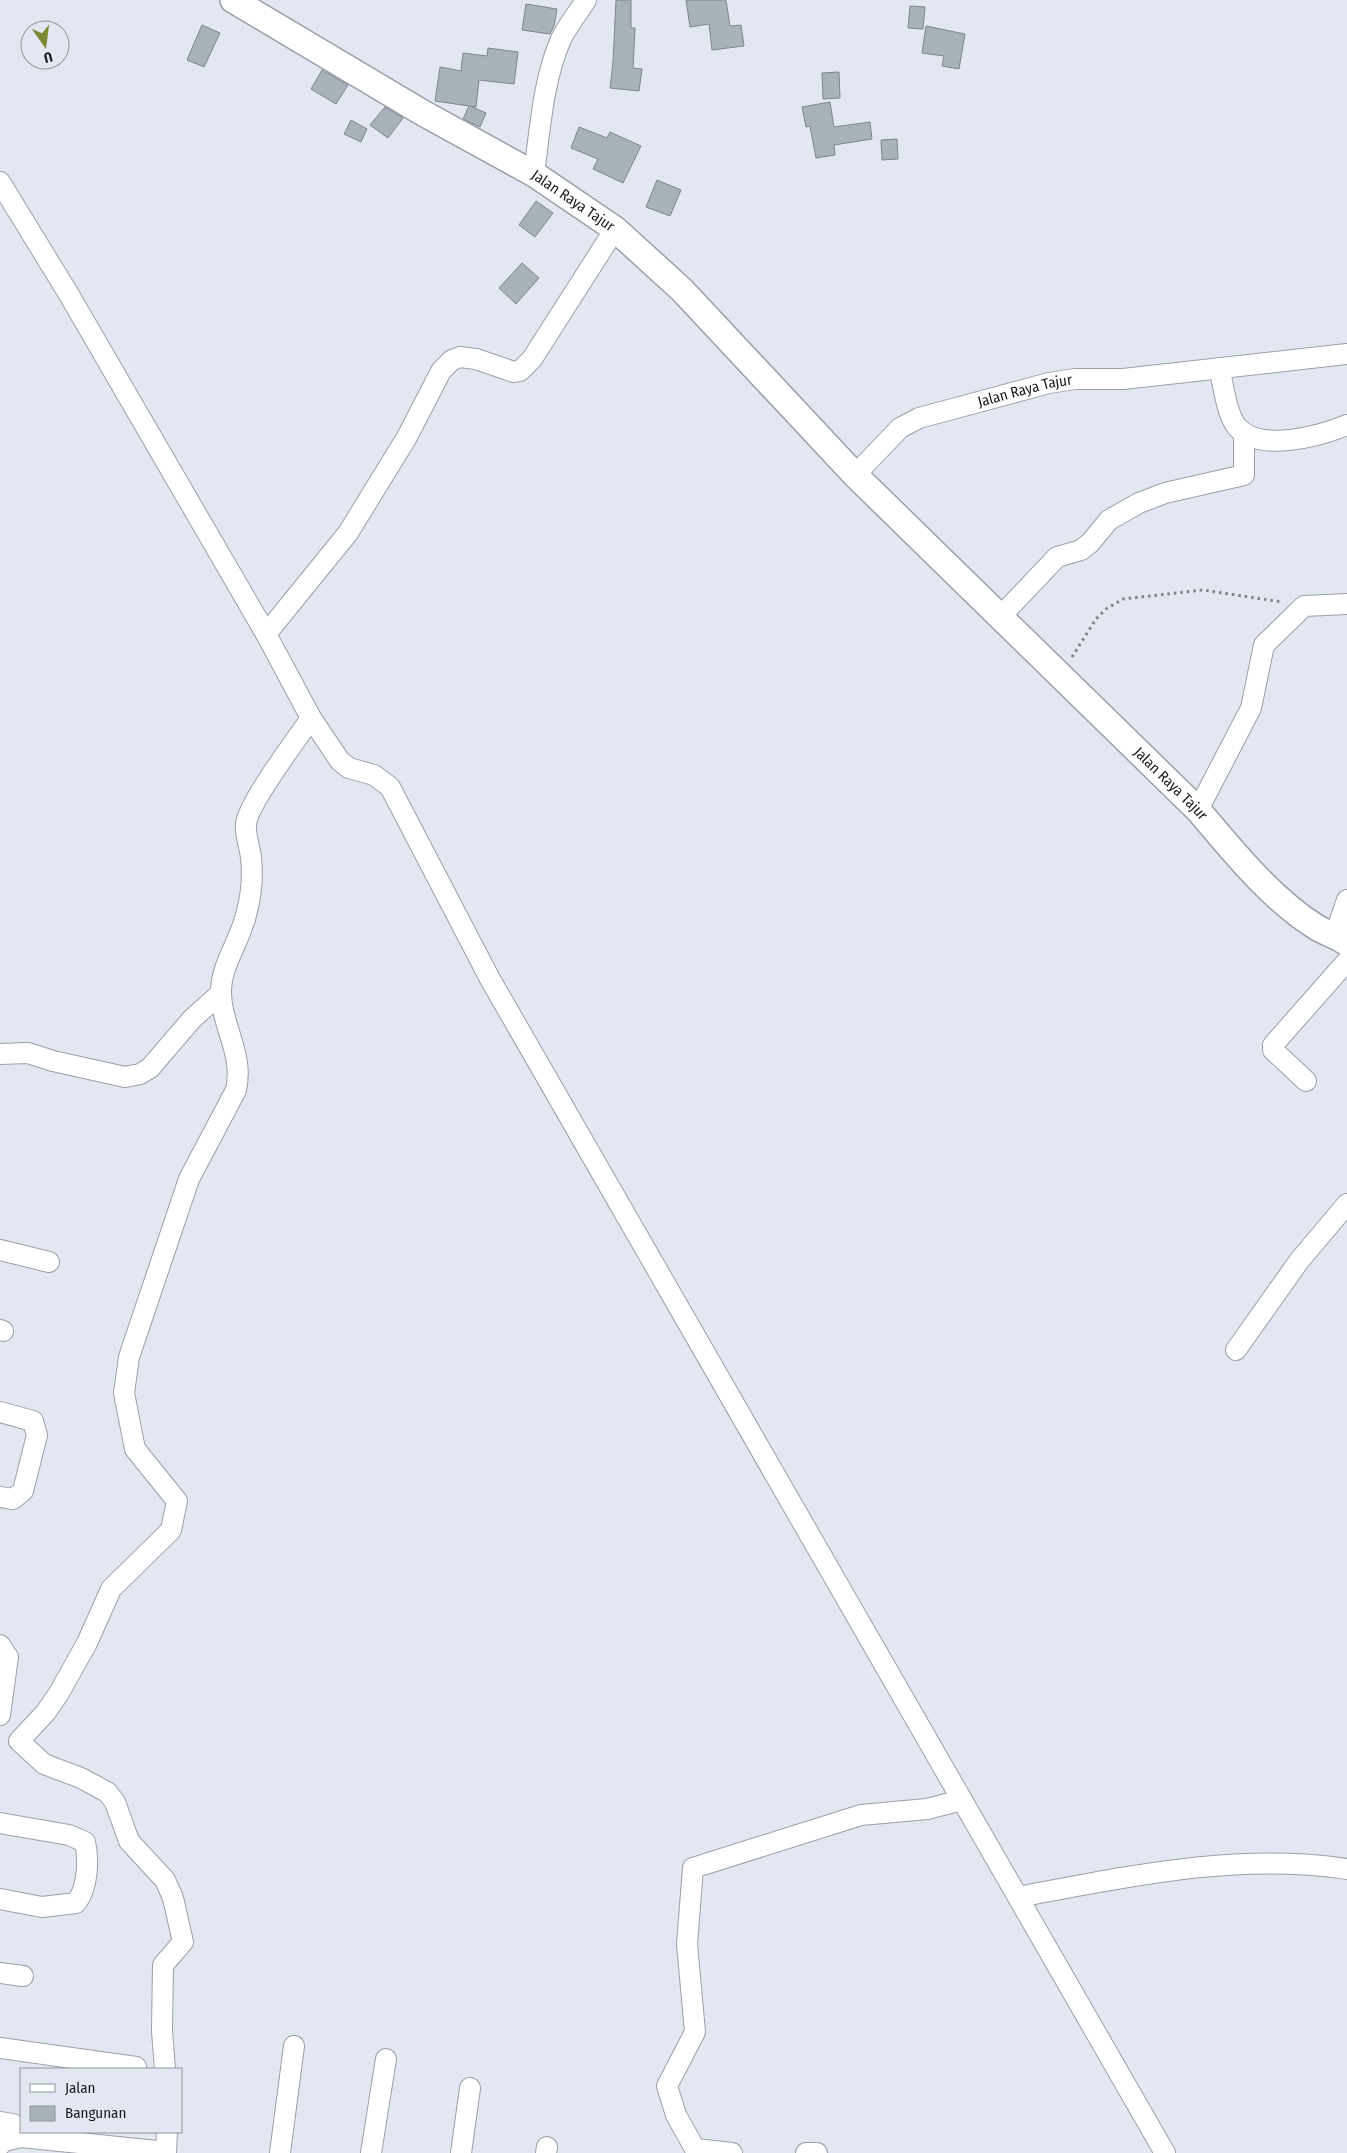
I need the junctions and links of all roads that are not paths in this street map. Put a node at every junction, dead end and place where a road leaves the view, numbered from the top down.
1 (234, 0) edge
2 (586, 0) edge
3 (258, 7) edge
4 (534, 174) junction
5 (0, 183) edge
6 (615, 229) junction
7 (1347, 354) edge
8 (1220, 368) junction
9 (1347, 425) edge
10 (1244, 434) junction
11 (855, 474) junction
12 (1347, 604) edge
13 (1000, 617) junction
14 (266, 634) junction
15 (311, 718) junction
16 (1198, 810) junction
17 (1347, 900) edge
18 (1341, 939) edge
19 (1347, 960) edge
20 (221, 993) junction
21 (0, 1054) edge
22 (1306, 1081) dead end
23 (1347, 1204) edge
24 (0, 1250) edge
25 (49, 1262) dead end
26 (1236, 1350) dead end
27 (0, 1412) edge
28 (0, 1497) edge
29 (0, 1645) edge
30 (0, 1715) edge
31 (962, 1800) junction
32 (0, 1823) edge
33 (1347, 1869) edge
34 (1018, 1897) junction
35 (0, 1899) edge
36 (0, 1973) edge
37 (23, 1976) dead end
38 (294, 2046) dead end
39 (0, 2048) edge
40 (386, 2059) dead end
41 (136, 2067) dead end
42 (165, 2068) edge
43 (470, 2088) dead end
44 (167, 2133) edge
45 (0, 2145) edge
46 (1161, 2152) edge
47 (166, 2153) edge
48 (280, 2153) edge
49 (371, 2153) edge
50 (461, 2153) edge
51 (732, 2153) edge
52 (806, 2153) edge
53 (817, 2153) edge

1 - 3 main road, Jalan Raya Tajur
2 - 4 street
3 - 4 main road, Jalan Raya Tajur
4 - 6 main road, Jalan Raya Tajur
5 - 14 street
6 - 11 main road, Jalan Raya Tajur
6 - 14 street
7 - 8 street, Jalan Raya Tajur
8 - 10 street
8 - 11 street, Jalan Raya Tajur
9 - 10 street
10 - 13 street
11 - 13 main road, Jalan Raya Tajur
12 - 16 street
13 - 16 main road, Jalan Raya Tajur
14 - 15 street
15 - 20 street
15 - 31 street
16 - 18 main road, Jalan Raya Tajur
17 - 18 street
19 - 22 street
20 - 21 street
20 - 42 street
23 - 26 street
24 - 25 street
27 - 28 street
29 - 30 street
31 - 34 street
31 - 51 street
32 - 35 street
33 - 34 street
34 - 46 street
36 - 37 street
38 - 48 street
39 - 41 street
40 - 49 street
43 - 50 street
44 - 47 street
45 - 47 street
52 - 53 street

